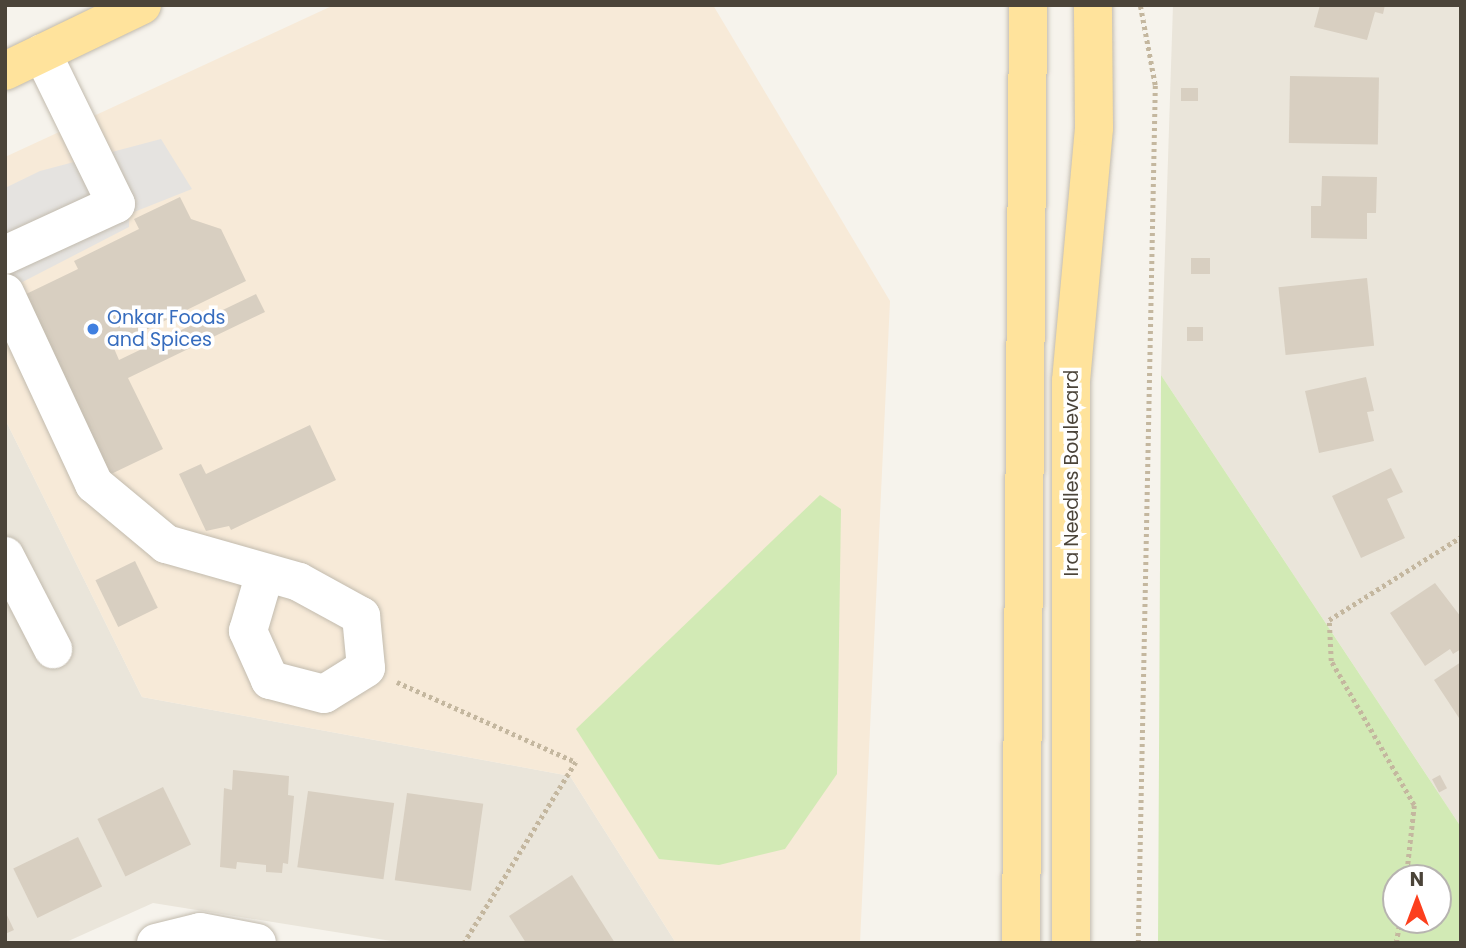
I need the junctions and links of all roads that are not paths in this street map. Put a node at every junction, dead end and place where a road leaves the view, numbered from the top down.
1 (142, 5) edge
2 (1028, 5) edge
3 (1093, 5) edge
4 (42, 53) junction
5 (5, 71) edge
6 (5, 255) edge
7 (5, 293) edge
8 (5, 556) edge
9 (265, 573) junction
10 (53, 649) dead end
11 (156, 943) edge
12 (257, 943) edge
13 (1021, 943) edge
14 (1071, 943) edge

1 - 4 main road
2 - 13 main road
3 - 14 main road, Ira Needles Boulevard
4 - 5 main road
4 - 6 street
7 - 9 street
8 - 10 street
9 - 9 street
11 - 12 street

